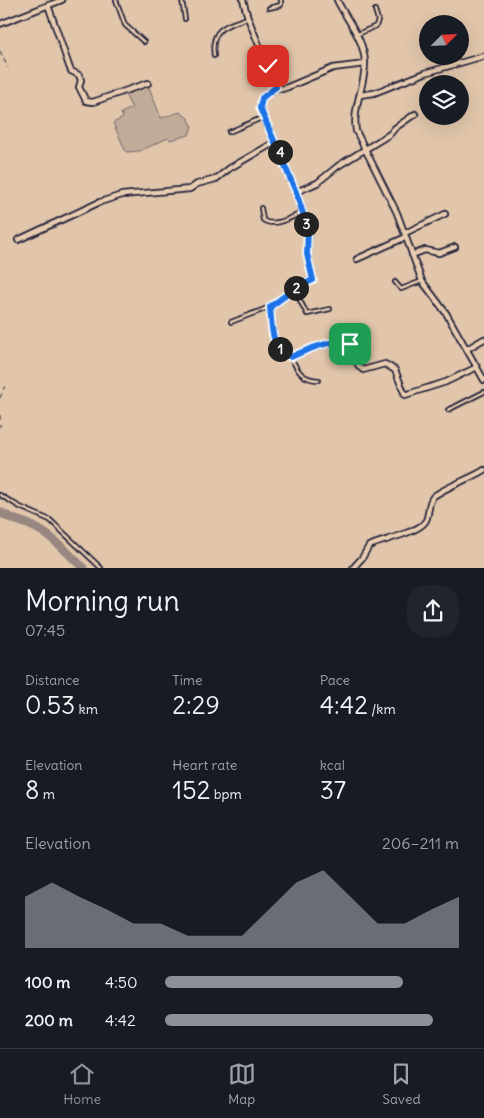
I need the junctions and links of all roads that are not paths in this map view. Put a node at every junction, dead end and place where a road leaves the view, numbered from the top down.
1 (62, 0) edge
2 (116, 0) edge
3 (182, 0) edge
4 (243, 0) edge
5 (281, 0) edge
6 (337, 0) edge
7 (48, 5) junction
8 (269, 8) dead end
9 (375, 10) dead end
10 (248, 18) junction
11 (185, 19) dead end
12 (0, 24) edge
13 (358, 34) junction
14 (144, 42) dead end
15 (214, 56) dead end
16 (484, 56) edge
17 (365, 64) junction
18 (148, 83) dead end
19 (276, 87) junction
20 (124, 90) junction
21 (132, 93) dead end
22 (360, 95) junction
23 (415, 114) dead end
24 (264, 117) junction
25 (229, 132) dead end
26 (275, 142) junction
27 (364, 150) junction
28 (296, 192) junction
29 (261, 208) dead end
30 (302, 213) junction
31 (444, 214) dead end
32 (405, 235) junction
33 (18, 240) dead end
34 (455, 248) dead end
35 (412, 255) junction
36 (357, 259) dead end
37 (422, 281) junction
38 (395, 282) dead end
39 (294, 289) junction
40 (270, 307) junction
41 (330, 309) dead end
42 (230, 322) dead end
43 (484, 339) edge
44 (467, 349) junction
45 (291, 357) junction
46 (477, 367) junction
47 (319, 380) dead end
48 (484, 380) edge
49 (484, 392) edge
50 (448, 410) dead end
51 (484, 470) edge
52 (0, 495) edge
53 (101, 568) edge
54 (353, 568) edge

1 - 7 street
2 - 14 lane
3 - 11 lane
4 - 10 street
5 - 8 lane
6 - 13 street
7 - 12 street
7 - 20 street
9 - 13 lane
10 - 15 lane
10 - 19 street
13 - 17 street
16 - 22 street
17 - 19 street
17 - 22 street
18 - 20 street
19 - 24 street
20 - 21 lane
22 - 27 street
23 - 27 street
24 - 25 lane
24 - 26 street
26 - 28 street
26 - 33 street
27 - 28 street
27 - 32 street
28 - 30 street
29 - 30 lane
30 - 39 street
31 - 32 street
32 - 35 street
32 - 36 street
34 - 35 street
35 - 37 street
37 - 38 lane
37 - 44 street
39 - 40 street
39 - 41 lane
40 - 42 lane
40 - 45 street
43 - 44 street
44 - 46 street
45 - 46 street
45 - 47 lane
46 - 48 street
49 - 50 lane
51 - 54 street
52 - 53 lane

